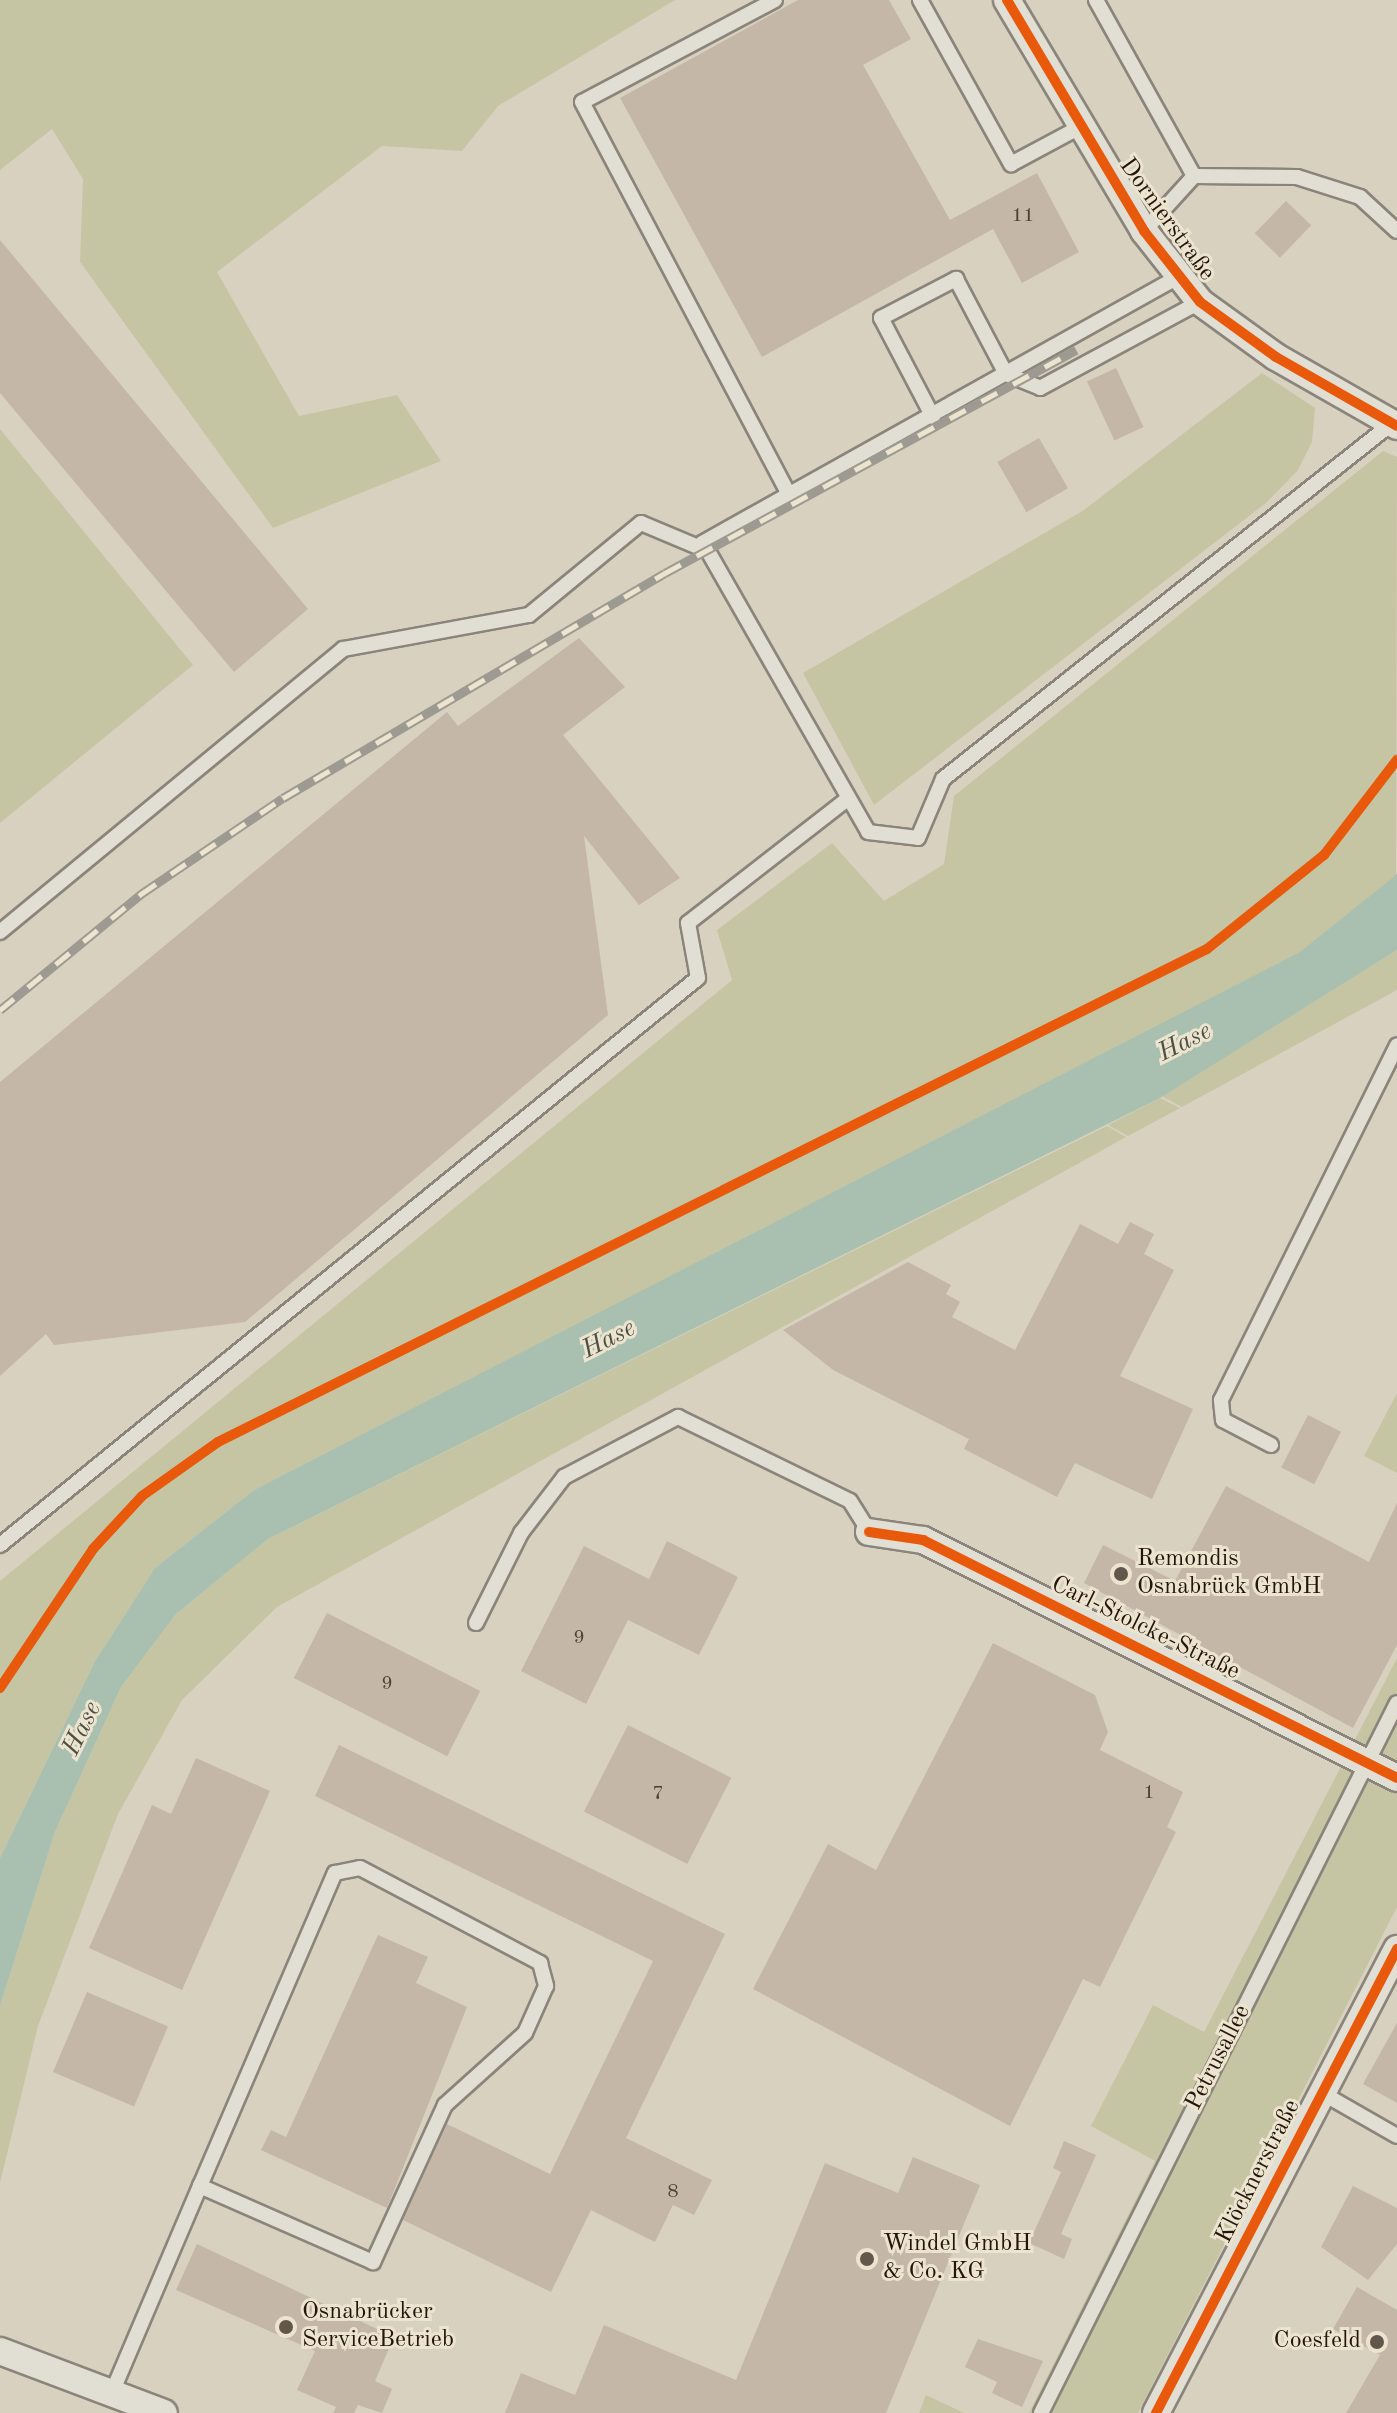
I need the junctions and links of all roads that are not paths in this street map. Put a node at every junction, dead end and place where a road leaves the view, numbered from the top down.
1 (775, 0) edge
2 (920, 0) edge
3 (1007, 0) edge
4 (1096, 0) edge
5 (1078, 128) junction
6 (1194, 176) junction
7 (1144, 231) junction
8 (1397, 231) edge
9 (1178, 277) junction
10 (1200, 302) junction
11 (1006, 374) junction
12 (933, 417) junction
13 (1394, 425) edge
14 (789, 495) junction
15 (702, 543) junction
16 (847, 799) junction
17 (0, 932) edge
18 (1397, 1045) edge
19 (1271, 1445) dead end
20 (869, 1532) joint
21 (0, 1545) edge
22 (476, 1623) dead end
23 (1397, 1703) edge
24 (1367, 1763) junction
25 (1397, 1778) edge
26 (1397, 1949) edge
27 (1322, 2093) junction
28 (1397, 2136) edge
29 (200, 2186) junction
30 (0, 2351) edge
31 (113, 2390) junction
32 (164, 2413) edge
33 (1041, 2413) edge
34 (1156, 2413) edge

1 - 14 lane
2 - 5 lane
3 - 5 street, Dornierstraße
4 - 6 lane
5 - 7 street, Dornierstraße
6 - 7 lane
6 - 8 lane
7 - 9 street, Dornierstraße
9 - 10 street, Dornierstraße
9 - 11 lane
10 - 11 lane
10 - 13 street, Dornierstraße
11 - 12 lane
11 - 12 lane
12 - 14 lane
13 - 16 lane, Dornierstraße
14 - 15 lane
15 - 16 lane
15 - 17 lane
16 - 21 lane
18 - 19 lane
20 - 22 lane
20 - 24 street, Carl-Stolcke-Straße
23 - 24 lane, Petrusallee
24 - 25 street, Carl-Stolcke-Straße
24 - 33 lane, Petrusallee
26 - 27 street, Klöcknerstraße
27 - 28 lane
27 - 34 street, Klöcknerstraße
29 - 29 lane
29 - 31 lane
30 - 31 street
31 - 32 street

